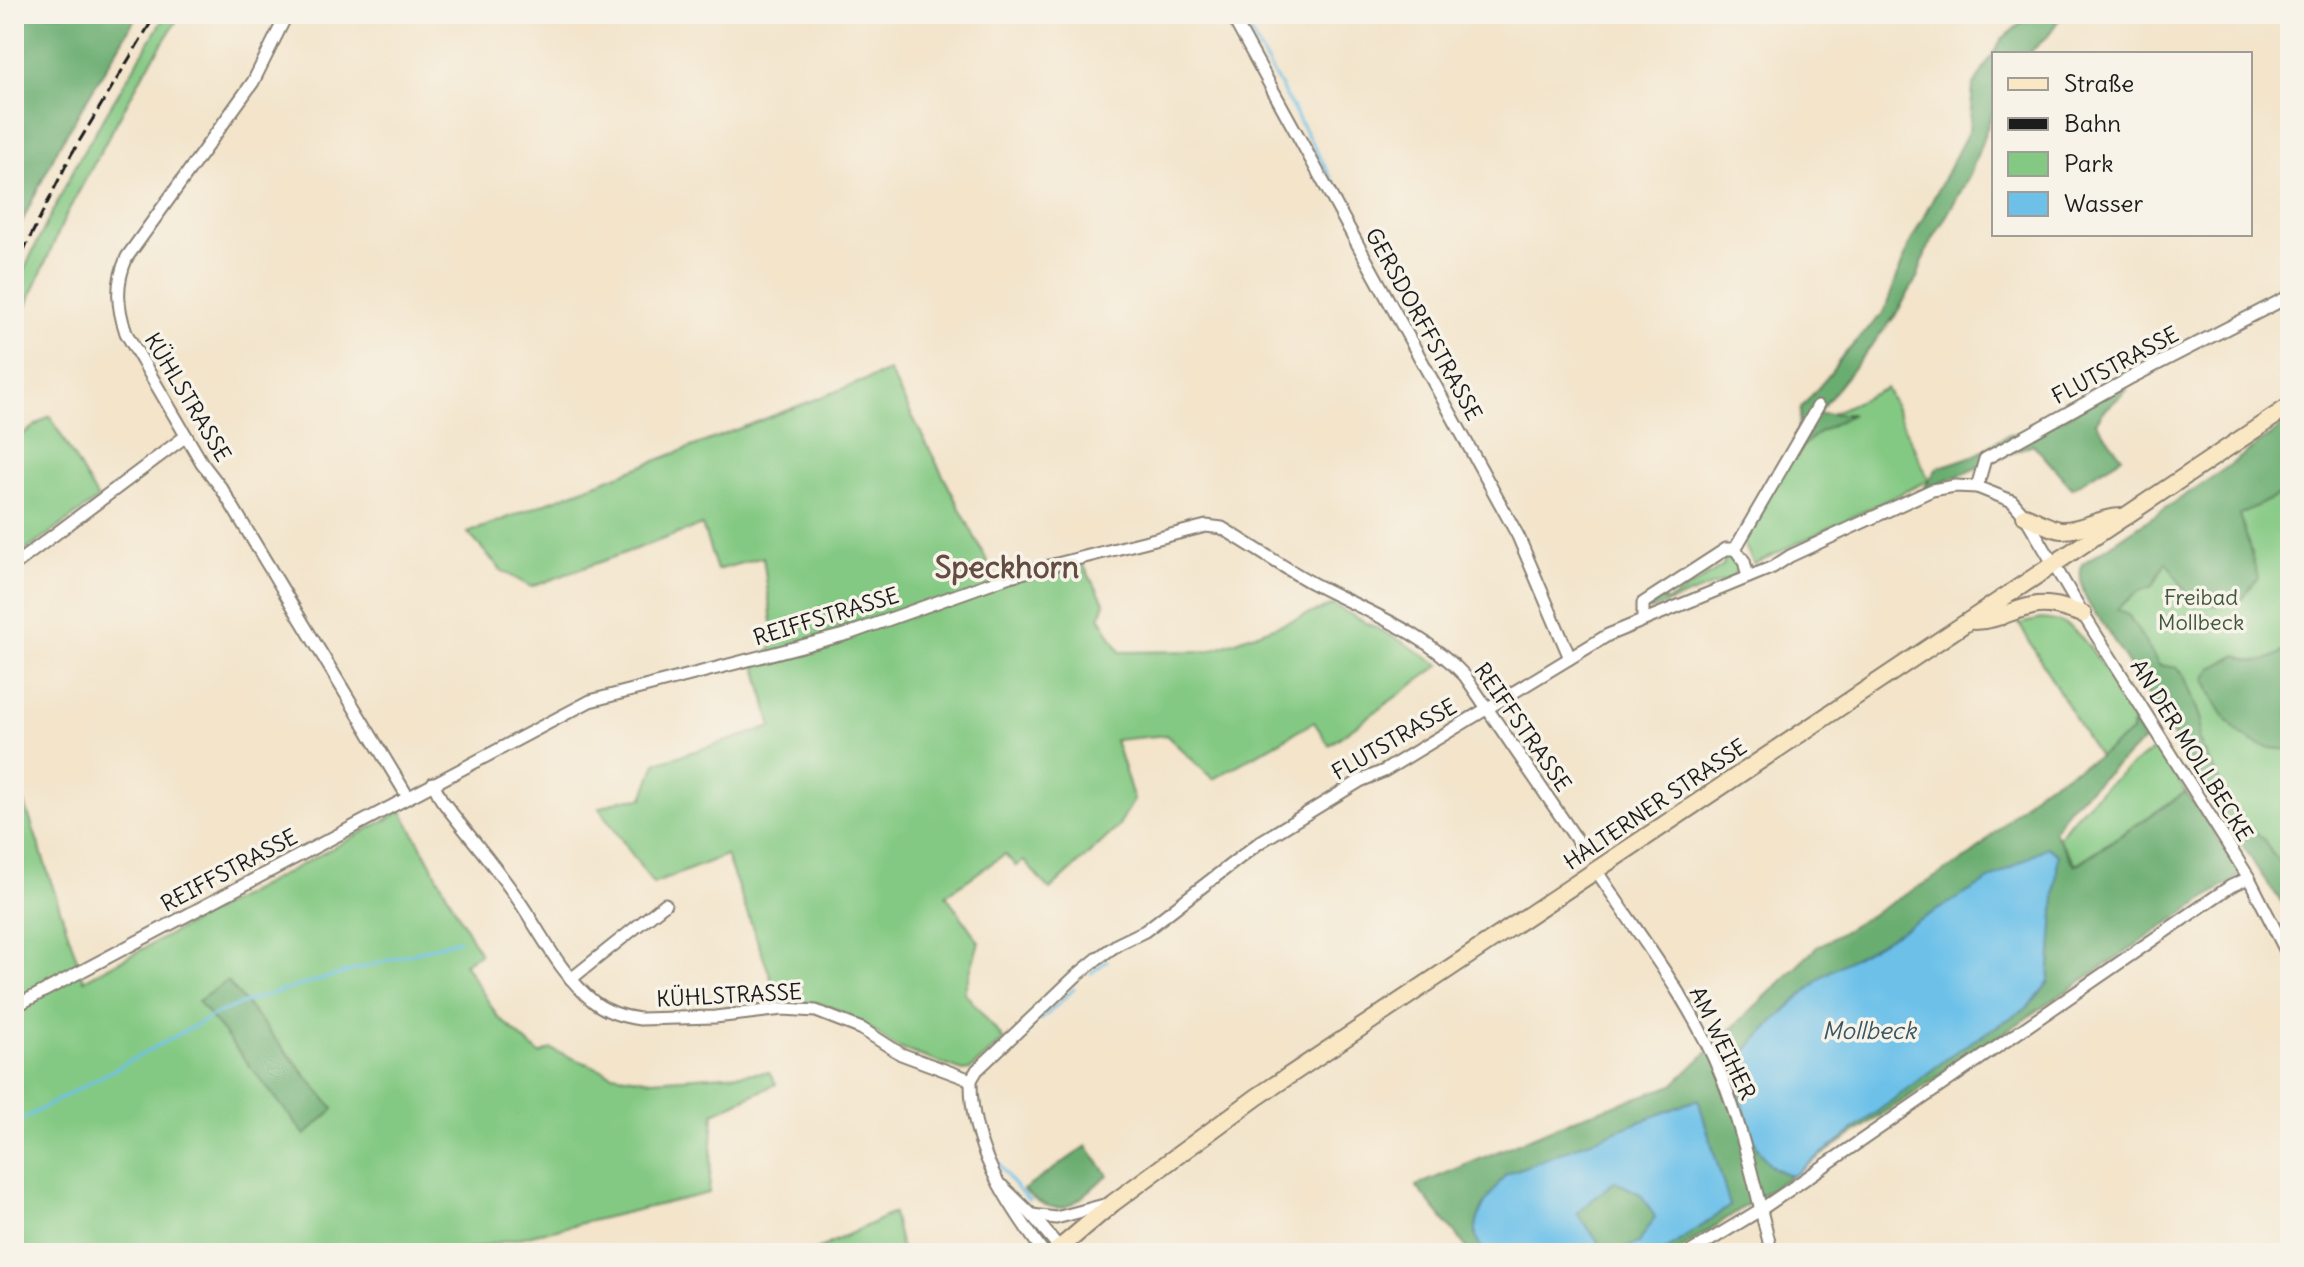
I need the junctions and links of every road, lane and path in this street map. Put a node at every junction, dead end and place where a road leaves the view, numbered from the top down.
1 (287, 14) edge
2 (1231, 14) edge
3 (2290, 296) edge
4 (1818, 406) dead end
5 (2290, 406) edge
6 (186, 436) junction
7 (1977, 487) junction
8 (2025, 516) junction
9 (2125, 517) junction
10 (1735, 549) junction
11 (14, 565) edge
12 (2054, 566) junction
13 (1748, 577) junction
14 (2083, 614) junction
15 (1643, 618) junction
16 (1972, 621) junction
17 (1570, 658) junction
18 (1488, 709) junction
19 (433, 783) junction
20 (408, 797) junction
21 (1583, 849) dead end
22 (1600, 876) junction
23 (2249, 878) junction
24 (665, 904) dead end
25 (2290, 959) edge
26 (571, 979) junction
27 (14, 1007) edge
28 (971, 1080) junction
29 (998, 1183) junction
30 (1113, 1203) junction
31 (1760, 1210) junction
32 (1032, 1215) junction
33 (1055, 1252) edge
34 (1689, 1253) edge
35 (1772, 1253) edge

1 - 6 street, KÜHLSTRASSE
2 - 17 street, GERSDORFFSTRASSE
3 - 7 street, FLUTSTRASSE
4 - 10 street
5 - 9 main road, HALTERNER STRASSE
6 - 11 street
6 - 20 street, KÜHLSTRASSE
7 - 8 street, FLUTSTRASSE
7 - 13 street, FLUTSTRASSE
8 - 9 main road
8 - 12 street, FLUTSTRASSE
9 - 12 main road, HALTERNER STRASSE
10 - 13 street
10 - 15 street
12 - 14 street, AN DER MOLLBECKE
12 - 16 main road, HALTERNER STRASSE
13 - 15 street, FLUTSTRASSE
14 - 16 main road
14 - 23 street, AN DER MOLLBECKE
15 - 17 street, FLUTSTRASSE
16 - 22 main road, HALTERNER STRASSE
17 - 18 street, FLUTSTRASSE
18 - 19 street, REIFFSTRASSE
18 - 21 street, REIFFSTRASSE
18 - 28 street, FLUTSTRASSE
19 - 20 street, REIFFSTRASSE
19 - 26 street, KÜHLSTRASSE
20 - 27 street, REIFFSTRASSE
22 - 30 main road, HALTERNER STRASSE
22 - 31 street, AM WEIHER
23 - 25 street, AN DER MOLLBECKE
23 - 31 street
24 - 26 street
26 - 28 street, KÜHLSTRASSE
28 - 29 street
29 - 32 street
29 - 33 street
30 - 32 street
30 - 33 main road, HALTERNER STRASSE
31 - 34 street
31 - 35 street, AM WEIHER
32 - 33 street

